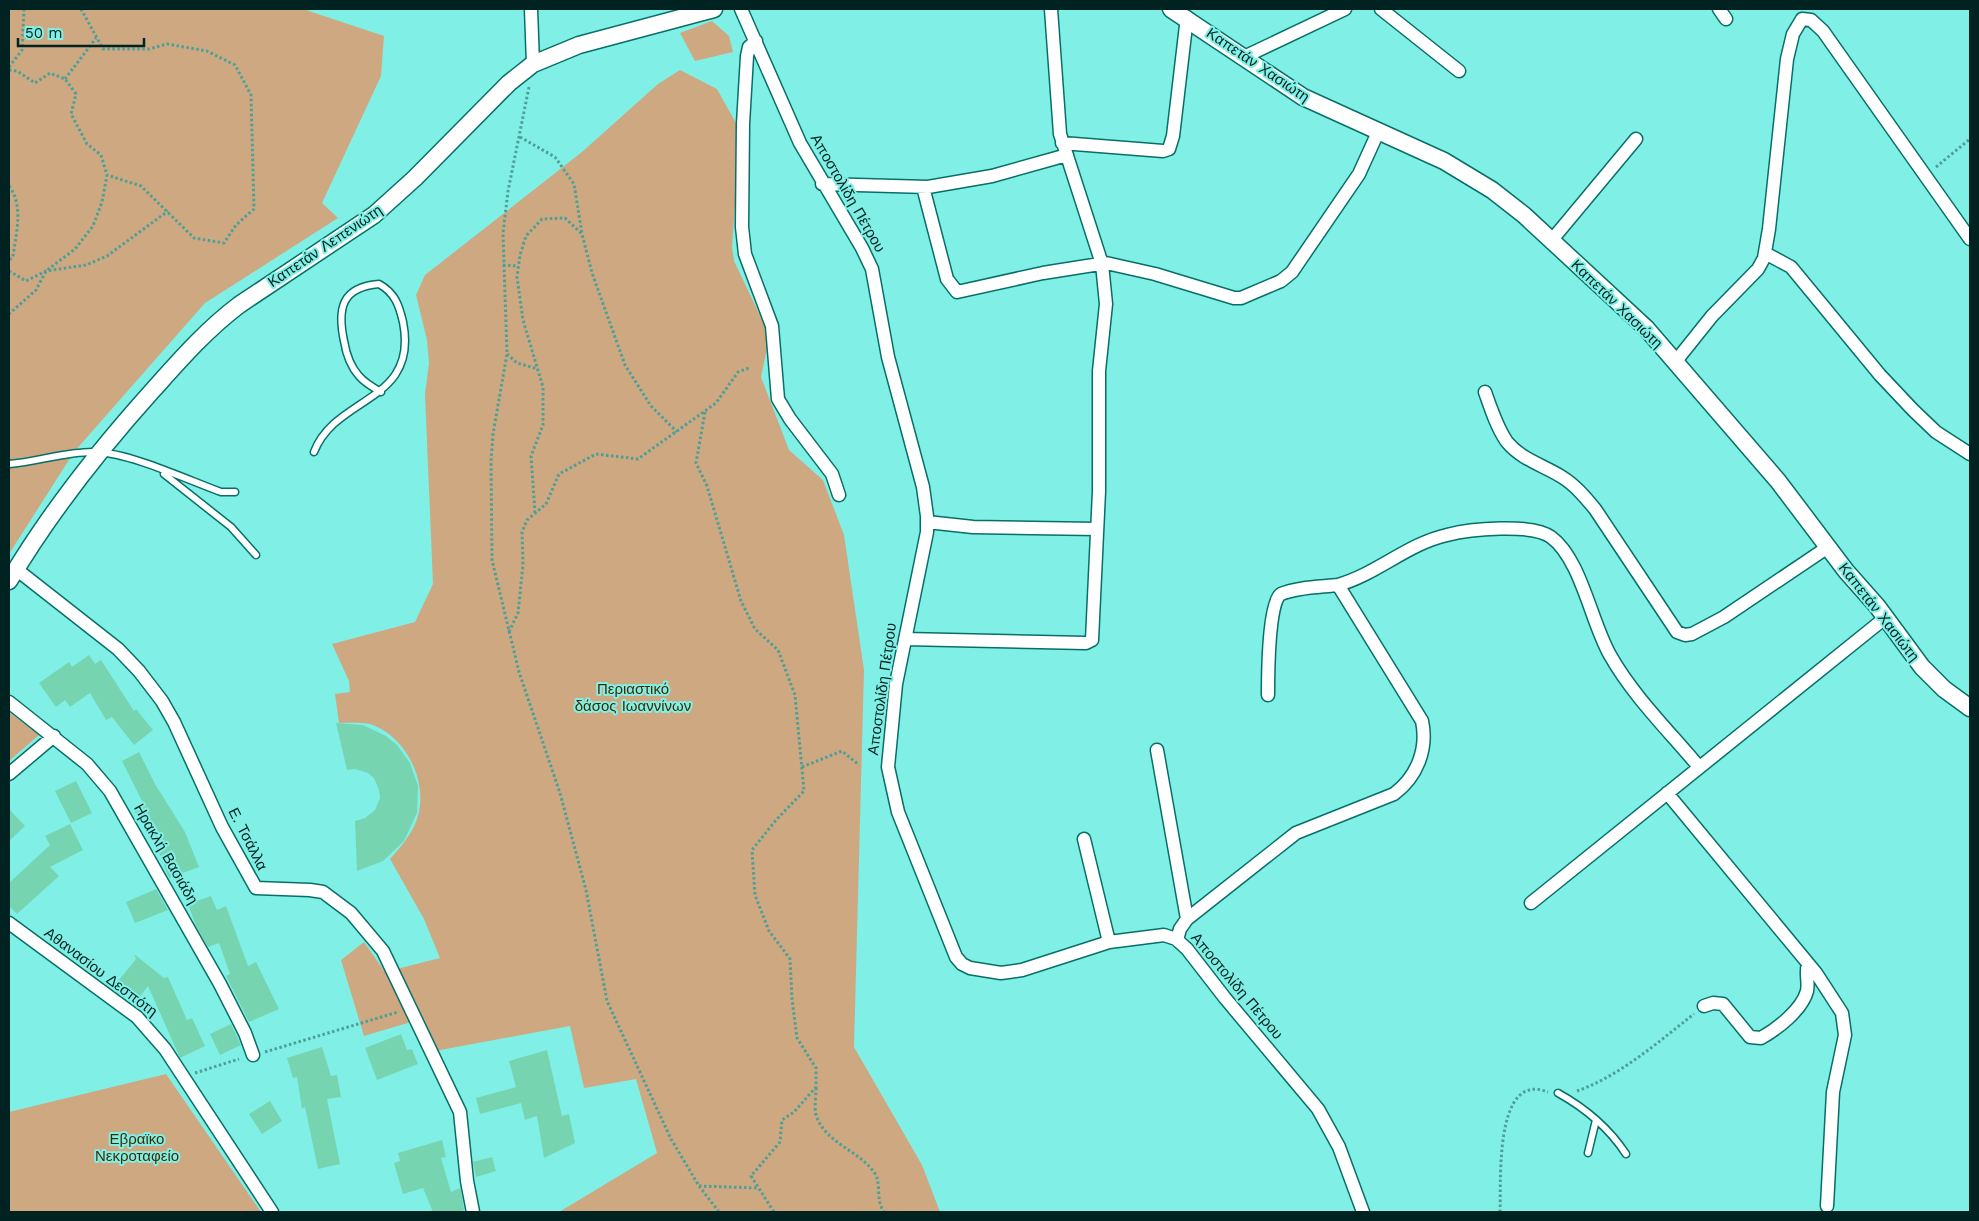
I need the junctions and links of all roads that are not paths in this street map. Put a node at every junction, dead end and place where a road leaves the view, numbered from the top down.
1 (530, 9) edge
2 (714, 9) edge
3 (741, 9) edge
4 (1052, 9) edge
5 (1171, 9) edge
6 (1345, 9) edge
7 (1381, 9) edge
8 (1801, 14) edge
9 (1187, 17) junction
10 (756, 41) junction
11 (1244, 57) junction
12 (533, 64) junction
13 (1459, 71) dead end
14 (1379, 130) junction
15 (1636, 139) dead end
16 (1064, 149) junction
17 (822, 184) junction
18 (923, 187) junction
19 (1970, 238) edge
20 (1551, 241) junction
21 (1765, 253) junction
22 (1102, 264) junction
23 (1676, 361) junction
24 (380, 392) junction
25 (1485, 392) dead end
26 (98, 452) junction
27 (314, 452) dead end
28 (1970, 454) edge
29 (9, 464) edge
30 (157, 469) junction
31 (235, 492) dead end
32 (839, 495) dead end
33 (927, 522) junction
34 (1097, 529) junction
35 (1828, 547) junction
36 (256, 556) dead end
37 (12, 575) edge
38 (1338, 586) junction
39 (1885, 618) junction
40 (904, 639) junction
41 (1268, 695) dead end
42 (9, 702) edge
43 (1970, 708) edge
44 (54, 736) junction
45 (1157, 750) dead end
46 (1699, 767) junction
47 (9, 774) edge
48 (1667, 793) junction
49 (1084, 839) dead end
50 (1532, 903) dead end
51 (1188, 919) junction
52 (9, 923) edge
53 (1177, 940) junction
54 (1109, 942) junction
55 (1808, 964) junction
56 (1704, 1006) dead end
57 (253, 1055) road end
58 (1558, 1093) dead end
59 (1596, 1120) junction
60 (1588, 1153) dead end
61 (1626, 1154) dead end
62 (1827, 1206) dead end
63 (272, 1212) edge
64 (474, 1212) edge
65 (1363, 1212) edge

1 - 12 street
2 - 12 street, Καπετάν Λεπενιώτη
3 - 10 street, Αποστολίδη Πέτρου
4 - 16 street
5 - 9 street, Καπετάν Χασιώτη
6 - 11 street
7 - 13 street
8 - 19 street
8 - 21 street
9 - 11 street, Καπετάν Χασιώτη
9 - 16 street
10 - 17 street, Αποστολίδη Πέτρου
10 - 32 street
11 - 14 street, Καπετάν Χασιώτη
12 - 26 street, Καπετάν Λεπενιώτη
14 - 20 street, Καπετάν Χασιώτη
14 - 22 street
15 - 20 street
16 - 18 street
16 - 22 street
17 - 18 street
17 - 33 street, Αποστολίδη Πέτρου
18 - 22 street
20 - 23 street, Καπετάν Χασιώτη
21 - 23 street
21 - 28 street
22 - 34 street
23 - 35 street, Καπετάν Χασιώτη
24 - 24 lane
24 - 27 lane
25 - 35 street
26 - 29 lane
26 - 30 lane
26 - 37 street, Καπετάν Λεπενιώτη
30 - 31 lane
30 - 36 lane
33 - 34 street
33 - 40 street, Αποστολίδη Πέτρου
34 - 40 street
35 - 39 street, Καπετάν Χασιώτη
37 - 64 street, Ε. Τσάλλα
38 - 41 street
38 - 46 street
38 - 51 street
39 - 43 street, Καπετάν Χασιώτη
39 - 46 street
40 - 54 street, Αποστολίδη Πέτρου
42 - 44 street, Ηρακλή Βασιάδη
44 - 47 street
44 - 57 street, Ηρακλή Βασιάδη
45 - 51 street
46 - 48 street
48 - 50 street
48 - 55 street
49 - 54 street
51 - 53 street
52 - 63 street, Αθανασίου Δεσπότη
53 - 54 street, Αποστολίδη Πέτρου
53 - 65 street, Αποστολίδη Πέτρου
55 - 56 street
55 - 62 street
58 - 59 lane
59 - 60 lane
59 - 61 lane

